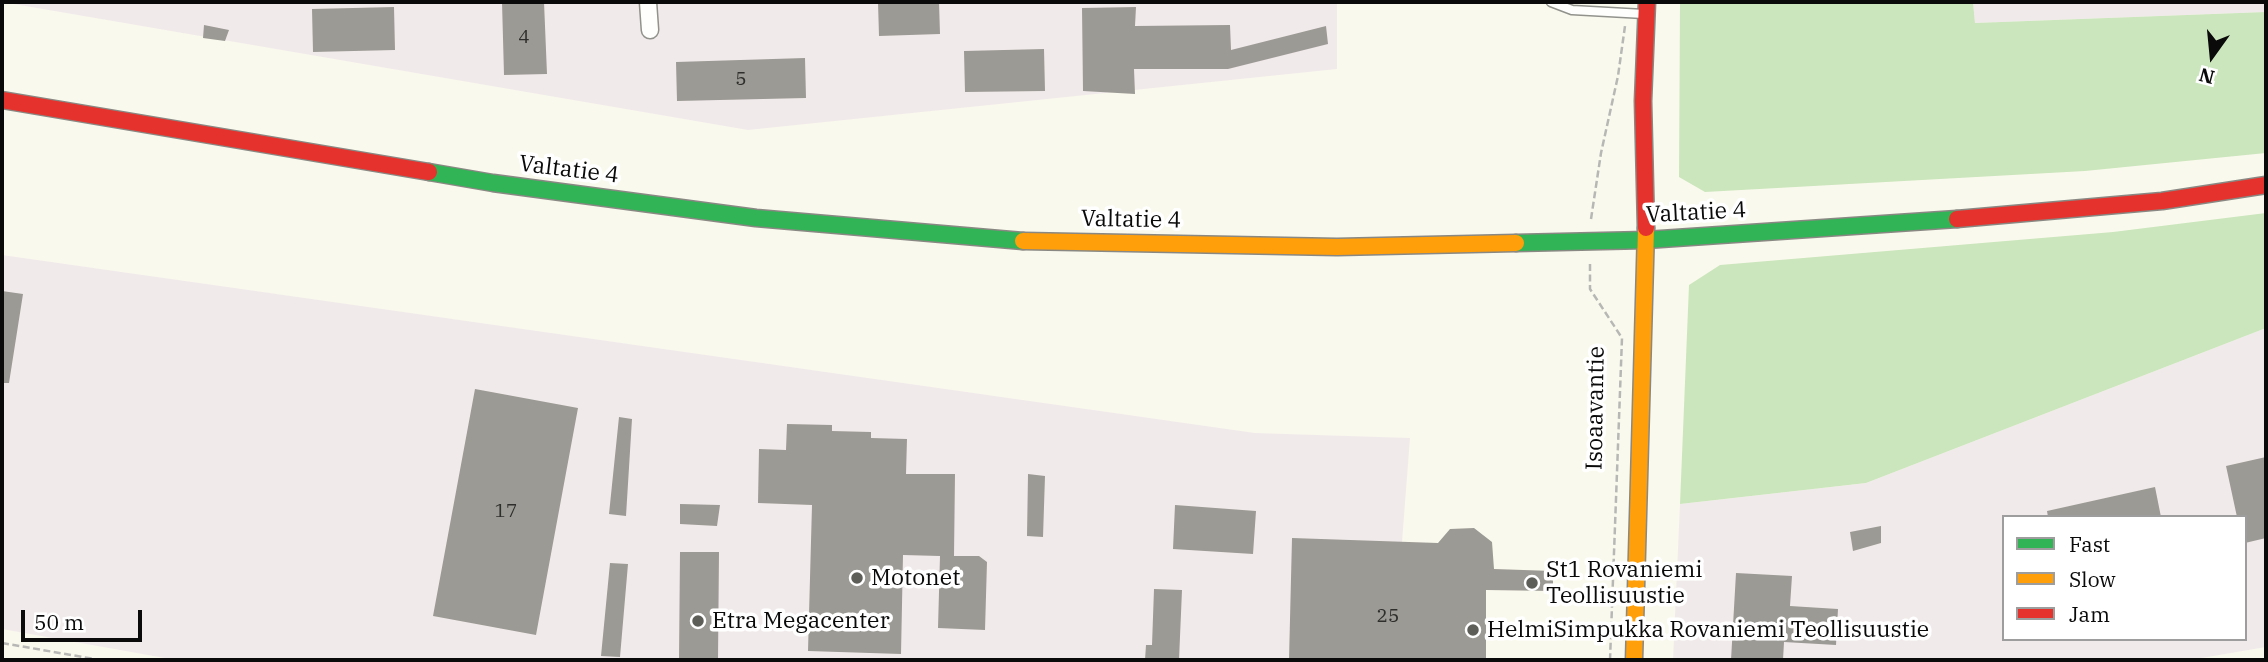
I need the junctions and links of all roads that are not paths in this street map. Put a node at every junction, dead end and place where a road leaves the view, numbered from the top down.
1 (648, 2) edge
2 (1551, 2) edge
3 (1595, 2) edge
4 (1647, 8) edge
5 (1595, 12) junction
6 (650, 30) dead end
7 (2, 100) edge
8 (2266, 185) edge
9 (1646, 240) junction
10 (1634, 660) edge

1 - 6 street
2 - 5 lane
3 - 5 lane
4 - 5 lane
4 - 9 main road, Isoaavantie
7 - 9 main road, Valtatie 4
8 - 9 main road, Valtatie 4
9 - 10 main road, Isoaavantie

